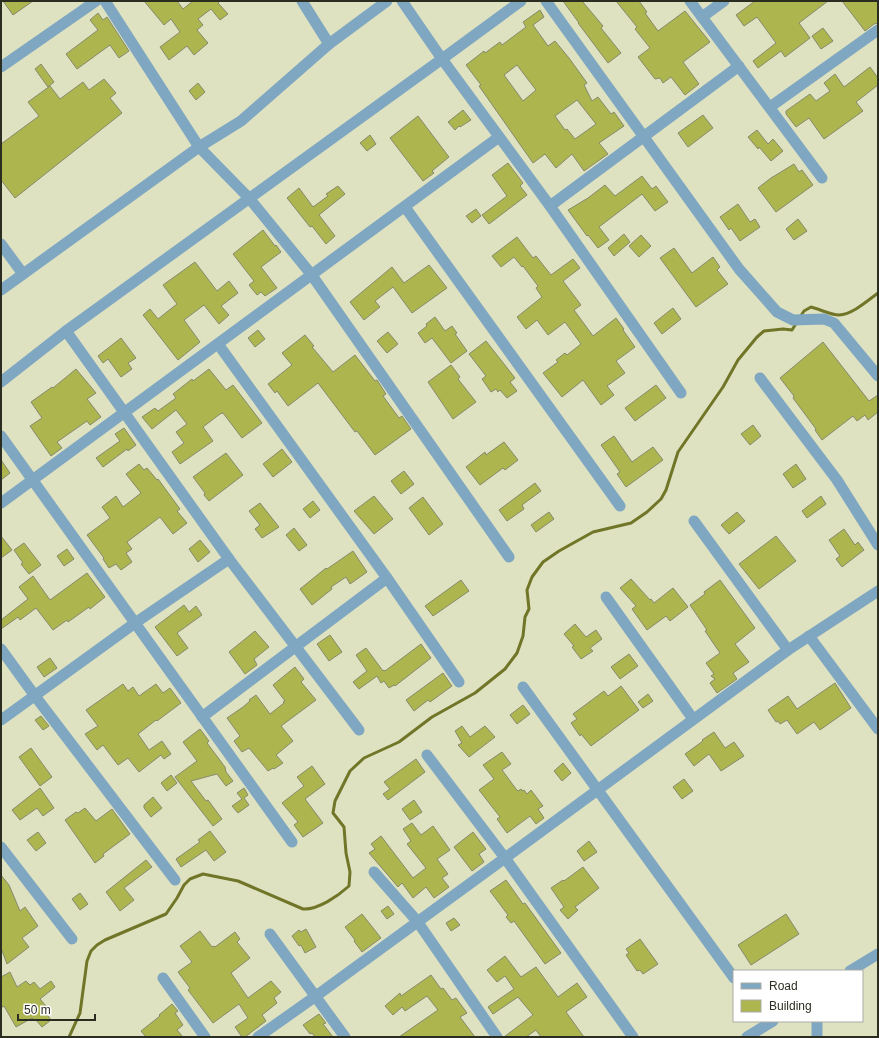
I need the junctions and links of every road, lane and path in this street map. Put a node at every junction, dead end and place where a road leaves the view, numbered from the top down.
1 (96, 1) edge
2 (105, 1) edge
3 (302, 1) edge
4 (387, 1) edge
5 (402, 1) edge
6 (521, 1) edge
7 (546, 1) edge
8 (690, 1) edge
9 (724, 1) edge
10 (702, 17) junction
11 (878, 30) edge
12 (329, 44) junction
13 (442, 59) junction
14 (1, 66) edge
15 (739, 66) junction
16 (770, 108) junction
17 (644, 136) junction
18 (498, 137) junction
19 (200, 147) junction
20 (822, 178) dead end
21 (249, 198) junction
22 (550, 206) junction
23 (405, 207) junction
24 (1, 244) edge
25 (23, 274) junction
26 (311, 274) junction
27 (1, 290) edge
28 (66, 331) junction
29 (218, 344) junction
30 (878, 376) edge
31 (760, 378) dead end
32 (1, 382) edge
33 (681, 393) dead end
34 (124, 412) junction
35 (1, 436) edge
36 (32, 481) junction
37 (1, 503) edge
38 (620, 506) dead end
39 (694, 521) dead end
40 (878, 545) edge
41 (509, 557) dead end
42 (229, 560) junction
43 (387, 578) junction
44 (878, 591) edge
45 (606, 597) dead end
46 (135, 623) junction
47 (809, 636) junction
48 (296, 647) junction
49 (1, 649) edge
50 (788, 650) junction
51 (459, 682) dead end
52 (522, 687) dead end
53 (35, 696) junction
54 (202, 717) junction
55 (1, 720) edge
56 (694, 720) junction
57 (878, 729) edge
58 (359, 730) dead end
59 (427, 755) dead end
60 (597, 790) junction
61 (292, 842) dead end
62 (1, 847) edge
63 (505, 858) junction
64 (374, 872) dead end
65 (175, 880) dead end
66 (417, 922) junction
67 (270, 934) dead end
68 (72, 939) dead end
69 (878, 954) edge
70 (852, 970) edge
71 (733, 977) edge
72 (163, 978) dead end
73 (316, 996) junction
74 (768, 1022) edge
75 (817, 1022) edge
76 (205, 1037) edge
77 (258, 1037) edge
78 (345, 1037) edge
79 (497, 1037) edge
80 (633, 1037) edge
81 (747, 1037) edge
82 (817, 1037) edge

1 - 14 street
2 - 19 street
3 - 12 street
4 - 12 street
5 - 13 street
6 - 13 street
7 - 17 street
8 - 10 street
9 - 10 street
10 - 15 street
11 - 16 street
12 - 19 street
13 - 18 street
13 - 21 street
15 - 16 street
15 - 17 street
16 - 20 street
17 - 22 street
17 - 30 street
18 - 22 street
18 - 23 street
19 - 21 street
19 - 25 street
21 - 26 street
21 - 28 street
22 - 33 street
23 - 26 street
23 - 38 street
24 - 25 street
25 - 27 street
26 - 29 street
26 - 41 street
28 - 32 street
28 - 34 street
29 - 34 street
29 - 43 street
31 - 40 street
34 - 36 street
34 - 42 street
35 - 36 street
36 - 37 street
36 - 46 street
39 - 50 street
42 - 46 street
42 - 48 street
43 - 48 street
43 - 51 street
44 - 47 street
45 - 56 street
46 - 53 street
46 - 54 street
47 - 50 street
47 - 57 street
48 - 54 street
48 - 58 street
49 - 53 street
50 - 56 street
52 - 60 street
53 - 55 street
53 - 65 street
54 - 61 street
56 - 60 street
59 - 63 street
60 - 63 street
60 - 71 street
62 - 68 street
63 - 66 street
63 - 80 street
64 - 66 street
66 - 73 street
66 - 79 street
67 - 73 street
69 - 70 street
72 - 76 street
73 - 77 street
73 - 78 street
74 - 81 street
75 - 82 street

